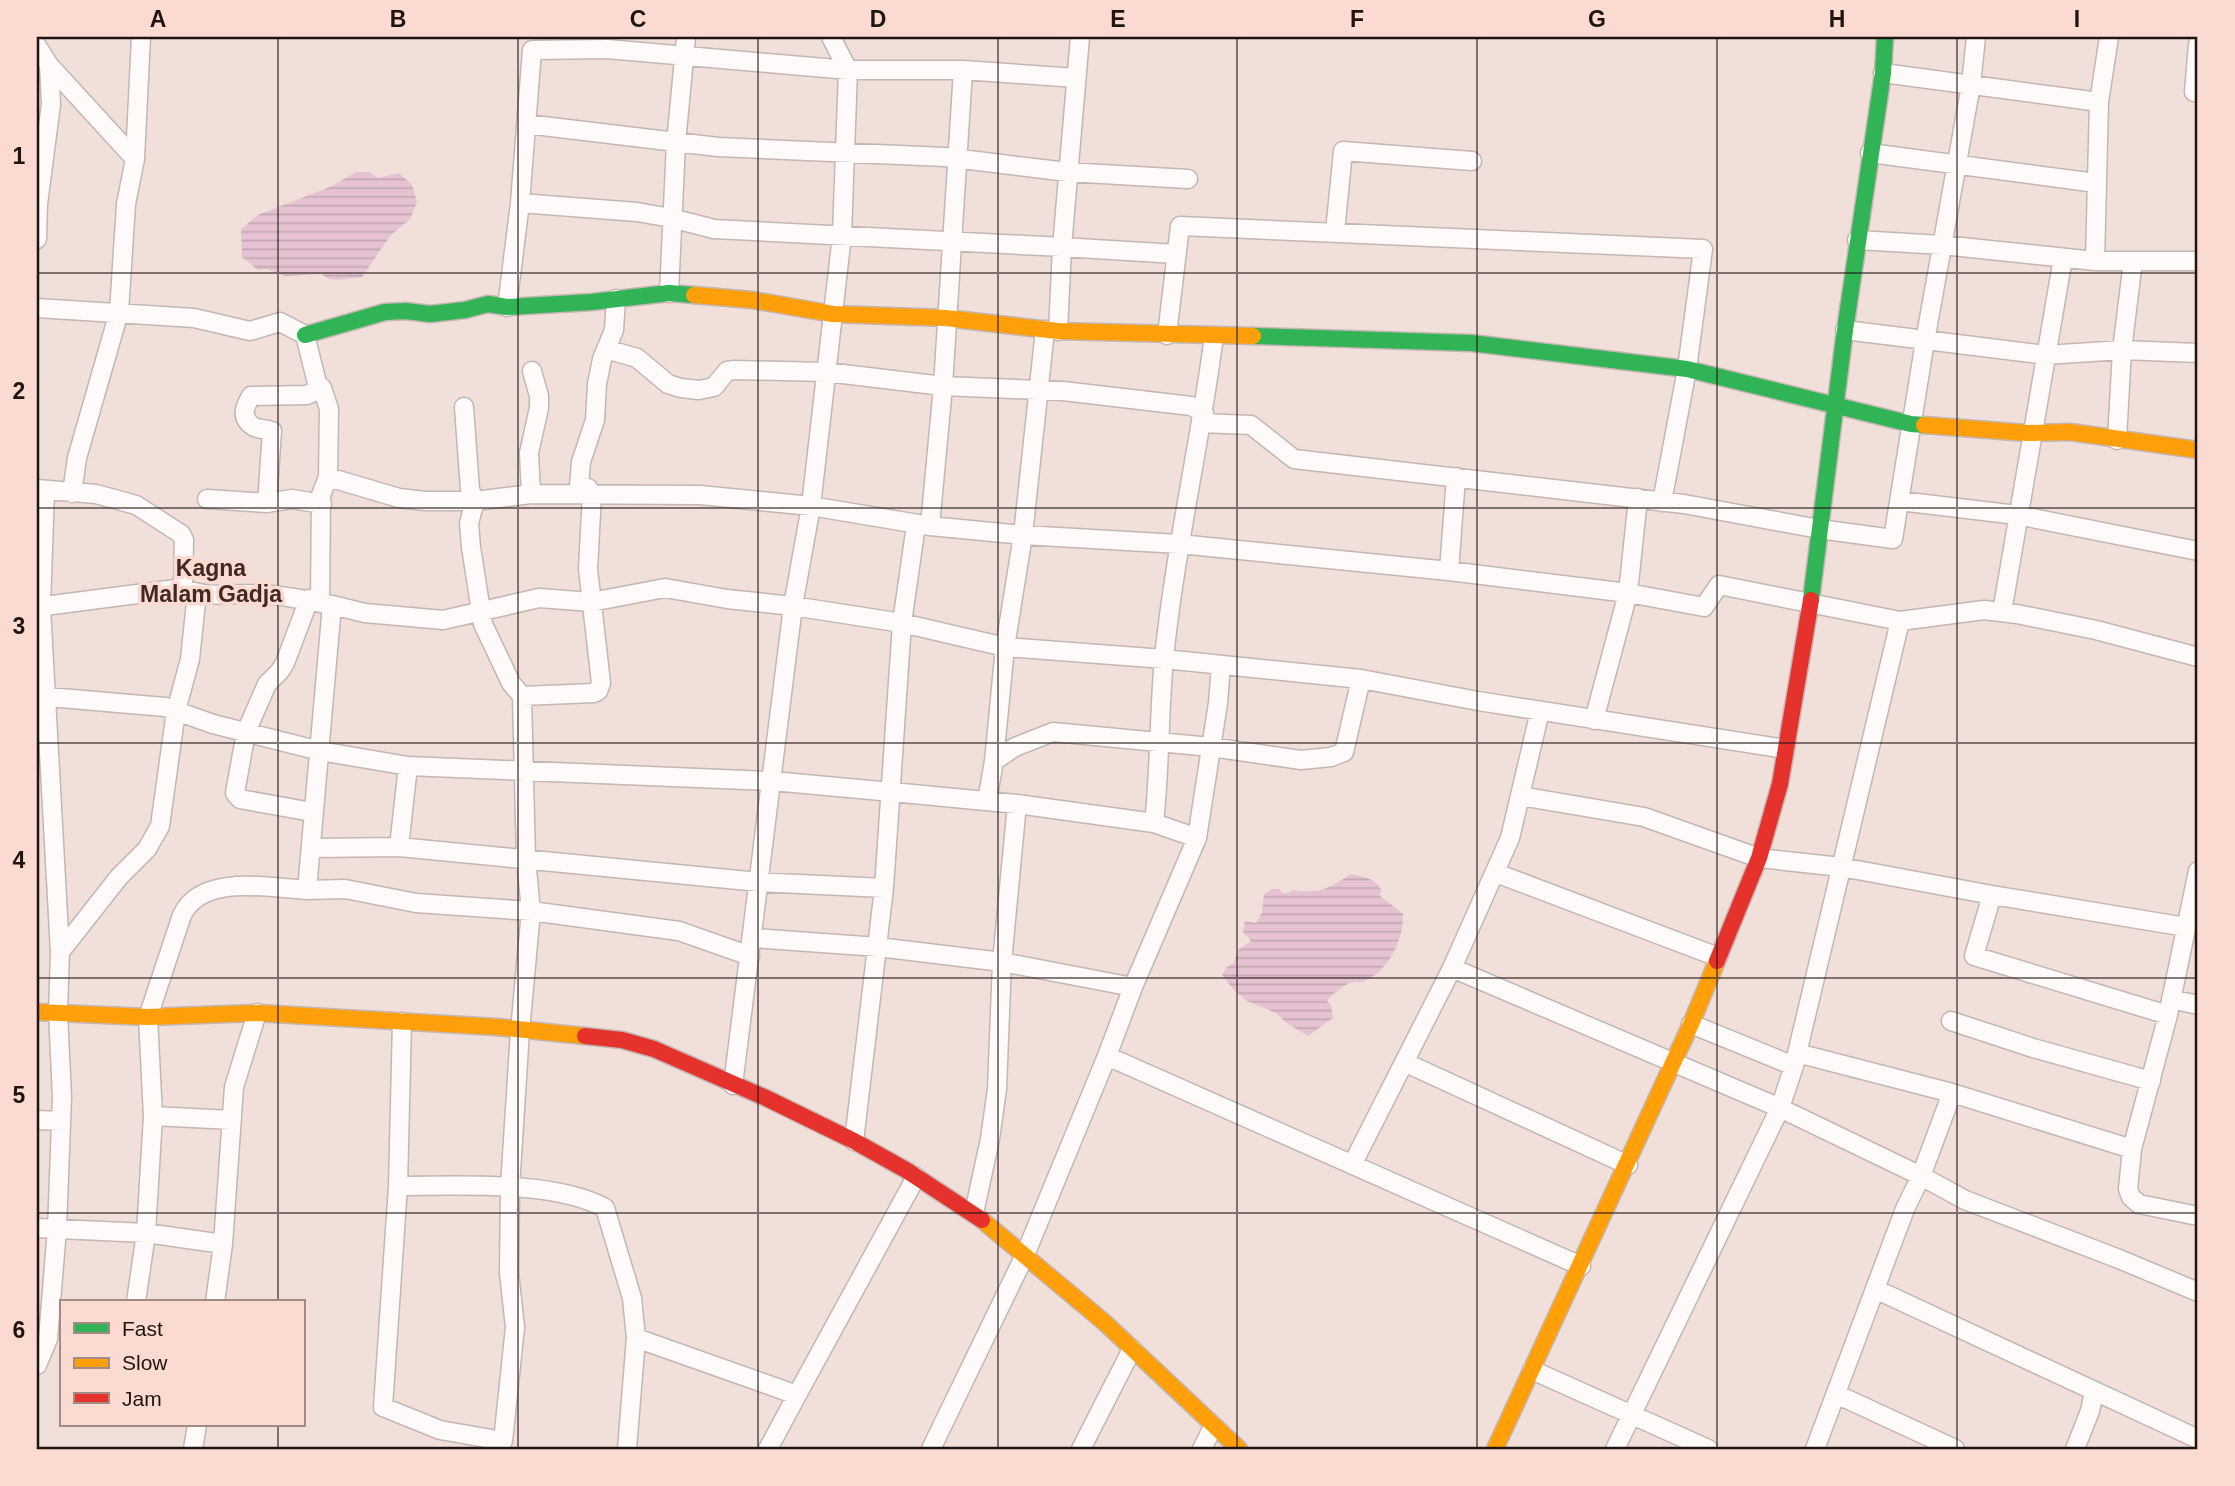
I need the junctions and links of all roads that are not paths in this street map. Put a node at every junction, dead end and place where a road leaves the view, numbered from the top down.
1 (141, 37) edge
2 (685, 37) edge
3 (831, 37) edge
4 (1080, 37) edge
5 (1885, 37) edge
6 (1976, 37) edge
7 (2109, 37) edge
8 (533, 43) edge
9 (2198, 44) edge
10 (37, 46) edge
11 (683, 55) junction
12 (49, 65) junction
13 (848, 70) junction
14 (963, 70) junction
15 (1883, 73) junction
16 (1076, 78) junction
17 (1971, 85) junction
18 (2198, 93) edge
19 (2099, 102) junction
20 (526, 124) junction
21 (676, 143) junction
22 (844, 151) junction
23 (1870, 153) junction
24 (135, 159) junction
25 (957, 159) junction
26 (1472, 161) dead end
27 (1957, 165) junction
28 (1067, 172) junction
29 (1188, 179) dead end
30 (2096, 183) junction
31 (520, 203) junction
32 (38, 204) edge
33 (671, 218) junction
34 (1335, 232) junction
35 (842, 235) junction
36 (37, 239) edge
37 (952, 240) junction
38 (1857, 240) junction
39 (1942, 245) junction
40 (1062, 247) junction
41 (1176, 254) junction
42 (2063, 258) junction
43 (2095, 261) junction
44 (2133, 261) junction
45 (2198, 261) edge
46 (669, 293) junction
47 (616, 299) junction
48 (507, 307) junction
49 (37, 308) edge
50 (119, 313) junction
51 (833, 314) junction
52 (946, 318) junction
53 (1844, 330) junction
54 (1051, 331) junction
55 (305, 335) junction
56 (1167, 335) junction
57 (1214, 336) junction
58 (1925, 341) junction
59 (606, 349) junction
60 (2122, 350) junction
61 (2198, 353) edge
62 (2046, 355) junction
63 (1687, 369) junction
64 (532, 371) dead end
65 (826, 372) junction
66 (943, 386) junction
67 (322, 388) junction
68 (1037, 391) junction
69 (1835, 405) junction
70 (464, 407) dead end
71 (1202, 418) junction
72 (1911, 424) junction
73 (2033, 432) junction
74 (2117, 440) junction
75 (2198, 450) edge
76 (328, 477) junction
77 (1456, 477) junction
78 (41, 490) edge
79 (72, 493) junction
80 (531, 494) junction
81 (592, 494) junction
82 (1638, 498) junction
83 (207, 499) dead end
84 (475, 501) junction
85 (1900, 501) junction
86 (1662, 502) junction
87 (267, 503) junction
88 (322, 503) junction
89 (811, 506) junction
90 (2017, 515) junction
91 (923, 526) junction
92 (1819, 529) junction
93 (1023, 535) junction
94 (1179, 544) junction
95 (2198, 551) edge
96 (1449, 571) junction
97 (190, 591) junction
98 (1628, 593) junction
99 (321, 602) junction
100 (591, 602) junction
101 (1811, 602) junction
102 (793, 606) junction
103 (39, 607) edge
104 (480, 612) junction
105 (2002, 612) junction
106 (1900, 621) junction
107 (902, 623) junction
108 (1005, 647) junction
109 (2198, 653) edge
110 (1164, 659) junction
111 (1221, 665) junction
112 (1361, 678) junction
113 (41, 696) edge
114 (522, 696) junction
115 (176, 711) junction
116 (1540, 711) junction
117 (1594, 720) junction
118 (246, 732) junction
119 (1160, 741) junction
120 (1211, 747) junction
121 (1785, 749) junction
122 (320, 751) junction
123 (994, 761) junction
124 (408, 766) junction
125 (523, 772) junction
126 (772, 781) junction
127 (892, 792) junction
128 (1520, 796) junction
129 (987, 801) junction
130 (1017, 804) junction
131 (312, 812) junction
132 (1154, 823) junction
133 (1197, 838) junction
134 (312, 848) junction
135 (399, 848) junction
136 (1759, 858) junction
137 (526, 859) junction
138 (1841, 867) junction
139 (46, 868) edge
140 (2198, 872) edge
141 (1496, 873) junction
142 (759, 882) junction
143 (884, 888) junction
144 (307, 890) junction
145 (1992, 895) junction
146 (531, 911) junction
147 (2186, 927) junction
148 (751, 947) junction
149 (878, 947) junction
150 (61, 951) junction
151 (1718, 957) junction
152 (1002, 962) junction
153 (1452, 968) junction
154 (1133, 987) junction
155 (2198, 1005) edge
156 (2170, 1007) junction
157 (37, 1012) edge
158 (58, 1012) junction
159 (257, 1013) junction
160 (148, 1017) junction
161 (1951, 1021) dead end
162 (402, 1022) junction
163 (1691, 1024) junction
164 (520, 1031) junction
165 (1107, 1056) junction
166 (1796, 1059) junction
167 (1404, 1062) junction
168 (1674, 1062) junction
169 (2151, 1081) junction
170 (733, 1084) junction
171 (1952, 1093) junction
172 (1780, 1108) junction
173 (153, 1116) junction
174 (37, 1120) edge
175 (232, 1120) junction
176 (61, 1121) junction
177 (854, 1141) junction
178 (2132, 1149) junction
179 (1352, 1164) junction
180 (1628, 1165) junction
181 (1921, 1175) junction
182 (916, 1177) junction
183 (398, 1186) junction
184 (510, 1187) junction
185 (974, 1213) junction
186 (2198, 1216) edge
187 (37, 1228) edge
188 (57, 1229) junction
189 (146, 1233) junction
190 (223, 1244) junction
191 (1025, 1255) junction
192 (1581, 1266) junction
193 (1875, 1289) junction
194 (2198, 1292) edge
195 (136, 1300) edge
196 (215, 1300) edge
197 (56, 1307) edge
198 (636, 1338) junction
199 (1132, 1349) junction
200 (37, 1365) edge
201 (1532, 1370) junction
202 (2094, 1392) junction
203 (1836, 1394) junction
204 (797, 1395) junction
205 (1632, 1415) junction
206 (197, 1426) edge
207 (1213, 1427) junction
208 (2198, 1439) edge
209 (193, 1449) edge
210 (627, 1449) edge
211 (768, 1449) edge
212 (931, 1449) edge
213 (1082, 1449) edge
214 (1202, 1449) edge
215 (1239, 1449) edge
216 (1495, 1449) edge
217 (1615, 1449) edge
218 (1708, 1449) edge
219 (1815, 1449) edge
220 (1955, 1449) edge
221 (2075, 1449) edge

1 - 24 street
2 - 11 street
3 - 13 street
4 - 16 street
5 - 15 street
6 - 17 street
7 - 19 street
8 - 11 street
8 - 20 street
9 - 18 street
10 - 12 street
11 - 13 street
11 - 21 street
12 - 24 street
12 - 32 street
13 - 14 street
13 - 22 street
14 - 16 street
14 - 25 street
15 - 17 street
15 - 23 street
16 - 28 street
17 - 19 street
17 - 27 street
19 - 30 street
20 - 21 street
20 - 31 street
21 - 22 street
21 - 33 street
22 - 25 street
22 - 35 street
23 - 27 street
23 - 38 street
24 - 50 street
25 - 28 street
25 - 37 street
26 - 34 street
27 - 30 street
27 - 39 street
28 - 29 street
28 - 40 street
30 - 43 street
31 - 33 street
31 - 48 street
32 - 36 street
33 - 35 street
33 - 46 street
34 - 41 street
34 - 63 street
35 - 37 street
35 - 51 street
37 - 40 street
37 - 52 street
38 - 39 street
38 - 53 street
39 - 42 street
39 - 58 street
40 - 41 street
40 - 54 street
41 - 56 street
42 - 43 street
42 - 62 street
43 - 44 street
44 - 45 street
44 - 60 street
46 - 47 street
46 - 51 street
47 - 48 street
47 - 59 street
48 - 55 street
49 - 50 street
50 - 55 street
50 - 79 street
51 - 52 street
51 - 65 street
52 - 54 street
52 - 66 street
53 - 58 street
53 - 69 street
54 - 56 street
54 - 68 street
55 - 67 street
56 - 57 street
57 - 63 street
57 - 71 street
58 - 62 street
58 - 72 street
59 - 65 street
59 - 81 street
60 - 61 street
60 - 62 street
60 - 74 street
62 - 73 street
63 - 69 street
63 - 86 street
64 - 80 street
65 - 66 street
65 - 89 street
66 - 68 street
66 - 91 street
67 - 76 street
67 - 87 street
68 - 71 street
68 - 93 street
69 - 72 street
69 - 92 street
70 - 84 street
71 - 77 street
71 - 94 street
72 - 73 street
72 - 85 street
73 - 74 street
73 - 90 street
74 - 75 street
76 - 84 street
76 - 88 street
77 - 82 street
77 - 96 street
78 - 79 street
78 - 103 street
79 - 97 street
80 - 81 street
80 - 84 street
81 - 89 street
81 - 100 street
82 - 86 street
82 - 98 street
83 - 87 street
84 - 104 street
85 - 90 street
85 - 92 street
86 - 92 street
87 - 88 street
88 - 99 street
89 - 91 street
89 - 102 street
90 - 95 street
90 - 105 street
91 - 93 street
91 - 107 street
92 - 101 street
93 - 94 street
93 - 108 street
94 - 96 street
94 - 110 street
96 - 98 street
97 - 99 street
97 - 103 street
97 - 115 street
98 - 101 street
98 - 117 street
99 - 104 street
99 - 118 street
99 - 122 street
100 - 102 street
100 - 104 street
100 - 114 street
101 - 106 street
101 - 121 street
102 - 107 street
102 - 126 street
103 - 113 street
104 - 114 street
105 - 106 street
105 - 109 street
106 - 138 street
107 - 108 street
107 - 127 street
108 - 110 street
108 - 123 street
110 - 111 street
110 - 119 street
111 - 112 street
111 - 120 street
112 - 116 street
112 - 120 street
113 - 115 street
113 - 139 street
114 - 125 street
115 - 118 street
115 - 150 street
116 - 117 street
116 - 128 street
117 - 121 street
118 - 122 street
118 - 131 street
119 - 120 street
119 - 123 street
119 - 132 street
120 - 133 street
121 - 136 street
122 - 124 street
122 - 131 street
123 - 129 street
124 - 125 street
124 - 135 street
125 - 126 street
125 - 137 street
126 - 127 street
126 - 142 street
127 - 129 street
127 - 143 street
128 - 136 street
128 - 141 street
129 - 130 street
130 - 132 street
130 - 152 street
131 - 134 street
132 - 133 street
133 - 154 street
134 - 135 street
134 - 144 street
135 - 137 street
136 - 138 street
136 - 151 street
137 - 142 street
137 - 146 street
138 - 145 street
138 - 166 street
139 - 150 street
140 - 147 street
141 - 151 street
141 - 153 street
142 - 143 street
142 - 148 street
143 - 149 street
144 - 146 street
144 - 160 street
145 - 147 street
145 - 156 street
146 - 148 street
146 - 164 street
147 - 156 street
148 - 149 street
148 - 170 street
149 - 152 street
149 - 177 street
150 - 158 street
151 - 163 street
152 - 154 street
152 - 185 street
153 - 167 street
153 - 168 street
154 - 165 street
155 - 156 street
156 - 169 street
157 - 158 street
158 - 160 street
158 - 176 street
159 - 160 street
159 - 162 street
159 - 175 street
160 - 173 street
161 - 169 street
162 - 164 street
162 - 183 street
163 - 166 street
163 - 168 street
164 - 170 street
164 - 184 street
165 - 179 street
165 - 191 street
166 - 171 street
166 - 172 street
167 - 179 street
167 - 180 street
168 - 172 street
168 - 180 street
169 - 178 street
170 - 177 street
171 - 178 street
171 - 181 street
172 - 181 street
172 - 205 street
173 - 175 street
173 - 189 street
174 - 176 street
175 - 190 street
176 - 188 street
177 - 182 street
178 - 186 street
179 - 192 street
180 - 192 street
181 - 193 street
181 - 194 street
182 - 185 street
182 - 204 street
183 - 184 street
183 - 184 street
184 - 198 street
185 - 191 street
187 - 188 street
188 - 189 street
188 - 197 street
189 - 190 street
189 - 195 street
190 - 196 street
191 - 199 street
191 - 212 street
192 - 201 street
193 - 202 street
193 - 203 street
197 - 200 street
198 - 204 street
198 - 210 street
199 - 207 street
199 - 213 street
201 - 205 street
201 - 216 street
202 - 208 street
202 - 221 street
203 - 219 street
203 - 220 street
204 - 211 street
205 - 217 street
205 - 218 street
206 - 209 street
207 - 214 street
207 - 215 street

